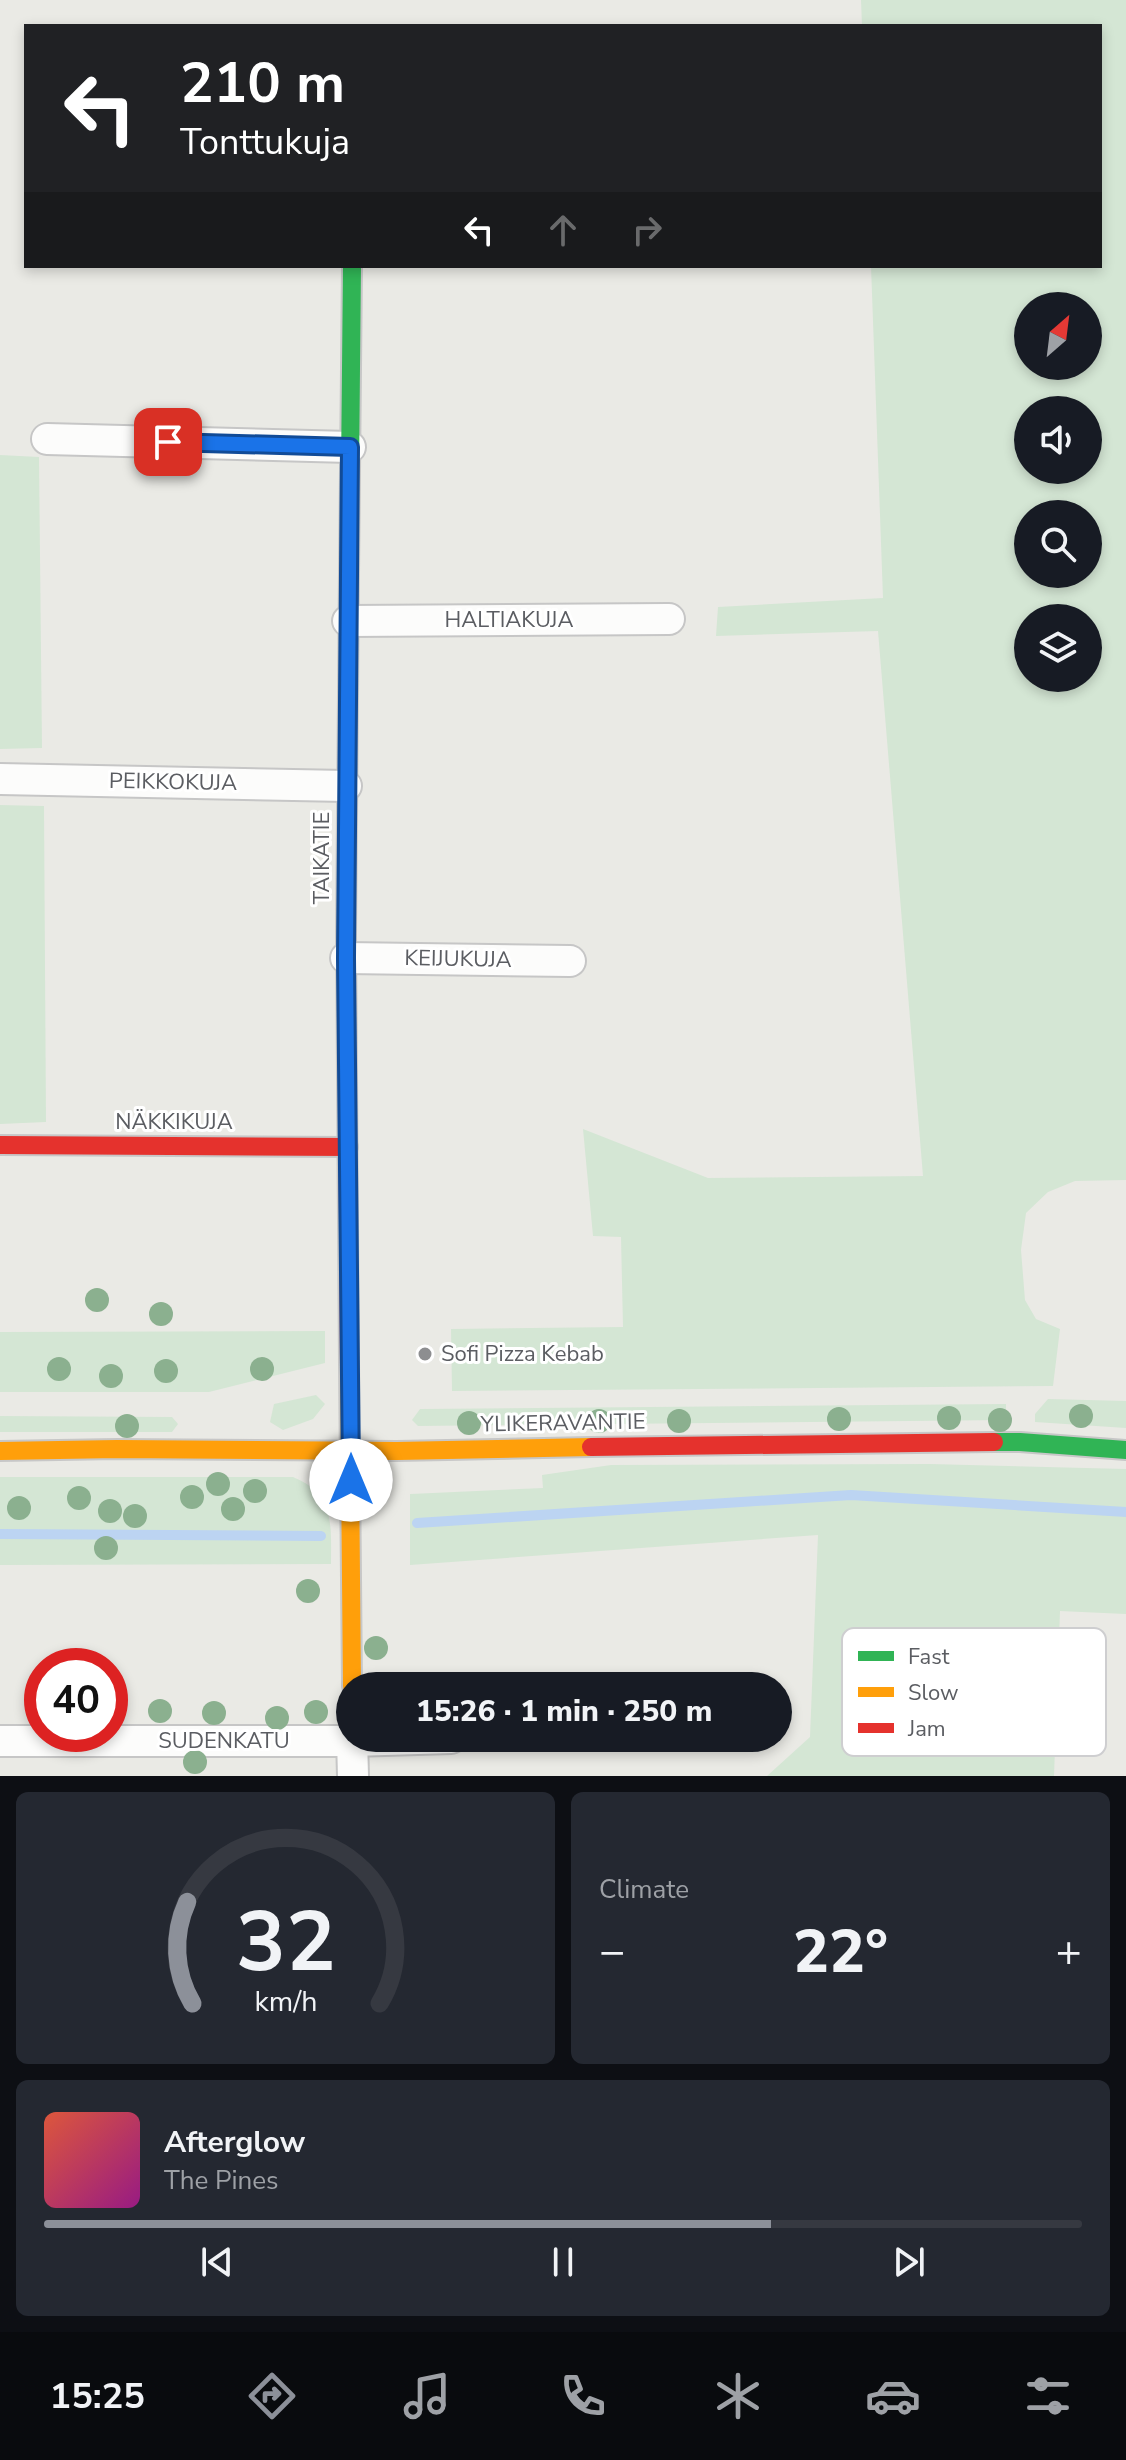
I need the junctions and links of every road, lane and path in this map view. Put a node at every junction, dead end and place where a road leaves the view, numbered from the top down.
1 (352, 268) edge
2 (47, 439) dead end
3 (350, 447) junction
4 (669, 619) dead end
5 (348, 621) junction
6 (0, 779) edge
7 (346, 786) junction
8 (346, 958) junction
9 (570, 961) dead end
10 (0, 1145) edge
11 (348, 1147) junction
12 (351, 1450) junction
13 (1126, 1450) edge
14 (0, 1451) edge
15 (352, 1672) edge
16 (336, 1739) edge
17 (0, 1741) edge
18 (352, 1752) edge
19 (353, 1776) edge

1 - 3 street, TAIKATIE
2 - 3 street
3 - 5 street, TAIKATIE
4 - 5 street, HALTIAKUJA
5 - 7 street, TAIKATIE
6 - 7 street, PEIKKOKUJA
7 - 8 street, TAIKATIE
8 - 9 street, KEIJUKUJA
8 - 11 street, TAIKATIE
10 - 11 street, NÄKKIKUJA
11 - 12 street, TAIKATIE
12 - 13 street, YLIKERAVANTIE
12 - 14 street, YLIKERAVANTIE
12 - 15 street, TAIKATIE
16 - 17 street, SUDENKATU
18 - 19 street

